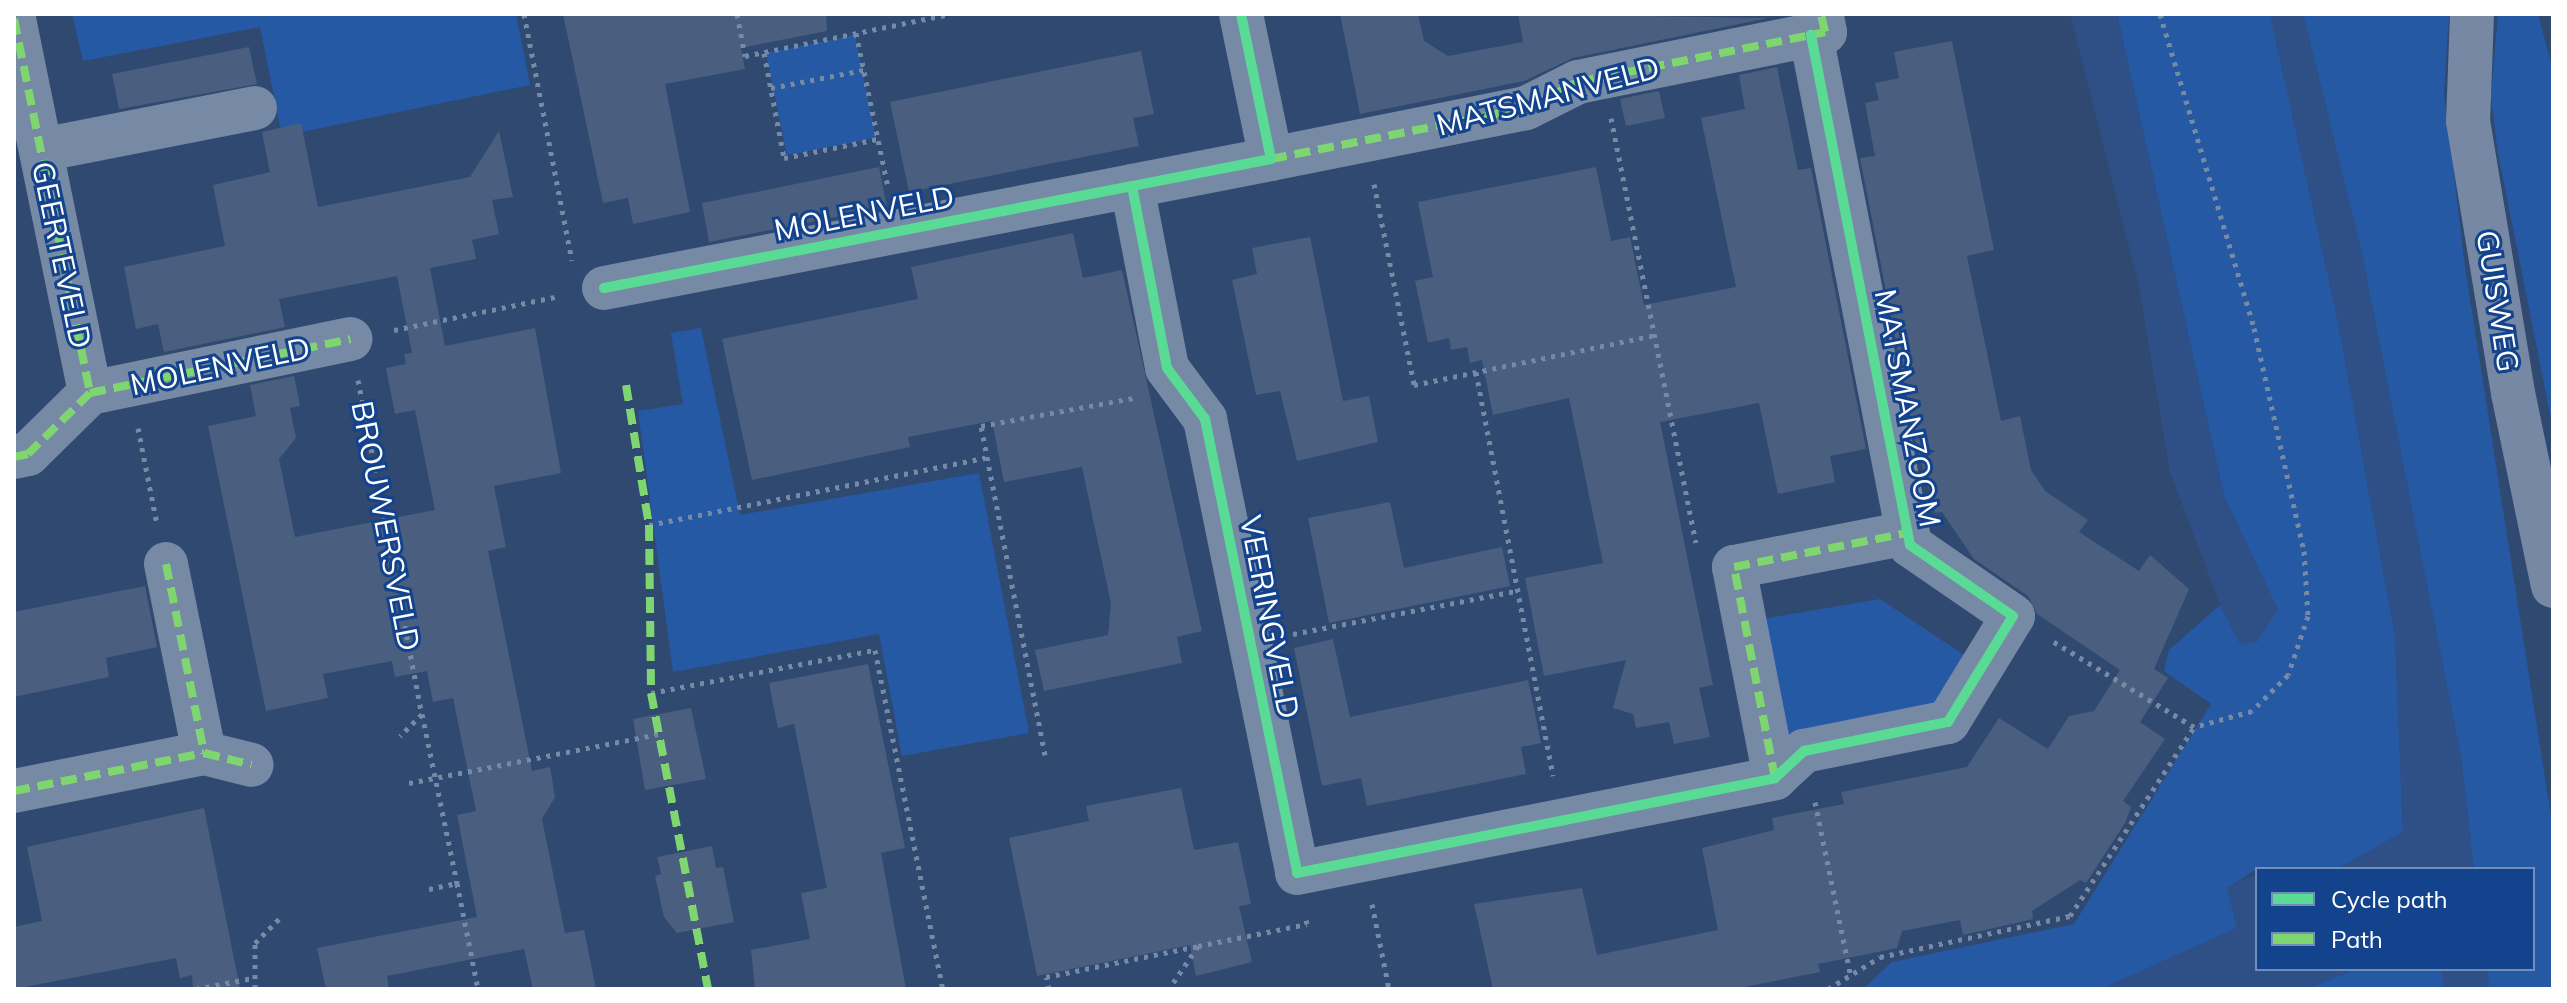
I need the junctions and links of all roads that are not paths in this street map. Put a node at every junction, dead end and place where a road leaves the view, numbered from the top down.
1 (1241, 14) edge
2 (2472, 14) edge
3 (14, 19) edge
4 (1819, 27) edge
5 (255, 108) dead end
6 (41, 150) junction
7 (1271, 159) junction
8 (1132, 186) junction
9 (581, 287) road end
10 (350, 339) road end
11 (110, 388) junction
12 (14, 457) edge
13 (1908, 533) junction
14 (166, 564) road end
15 (2553, 586) edge
16 (204, 753) junction
17 (1790, 764) junction
18 (252, 765) dead end
19 (14, 791) edge

1 - 7 street
2 - 15 main road, GUISWEG
3 - 6 street, GEERTEVELD
4 - 7 street, MATSMANVELD
4 - 13 street, MATSMANZOOM
5 - 6 street
6 - 11 street, GEERTEVELD
7 - 8 street
8 - 9 street, MOLENVELD
8 - 17 street, VEERINGVELD
10 - 11 street, MOLENVELD
11 - 12 street
13 - 17 street, MATSMANZOOM
13 - 17 street, MATSMANZOOM
14 - 16 street
16 - 18 street
16 - 19 street

